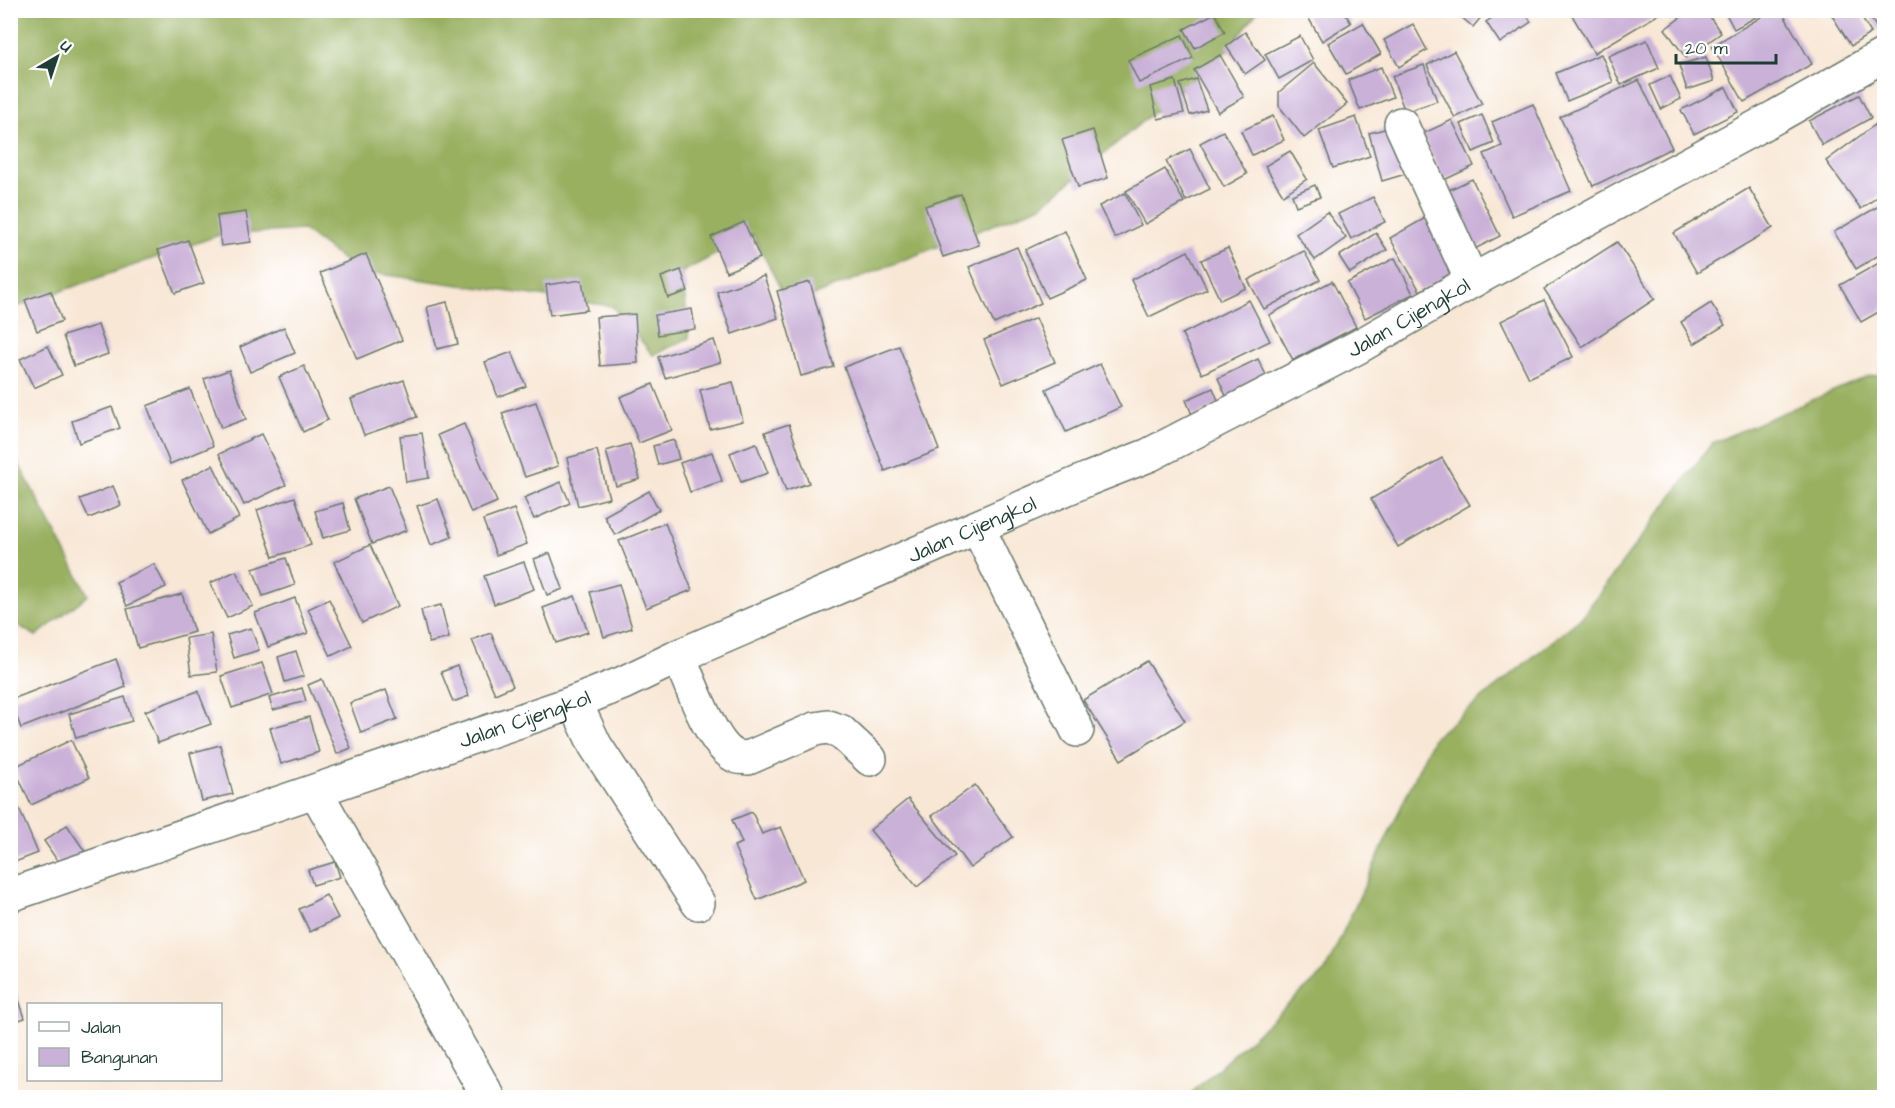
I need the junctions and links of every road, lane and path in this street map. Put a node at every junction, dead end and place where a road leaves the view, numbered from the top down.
1 (1884, 55) edge
2 (1401, 123) dead end
3 (1472, 281) junction
4 (978, 528) junction
5 (679, 656) junction
6 (575, 702) junction
7 (1077, 730) dead end
8 (870, 759) dead end
9 (316, 792) junction
10 (10, 896) edge
11 (698, 903) dead end
12 (489, 1098) edge

1 - 3 street, Jalan Cijengkol
2 - 3 street
3 - 4 street, Jalan Cijengkol
4 - 5 street, Jalan Cijengkol
4 - 7 street
5 - 6 street, Jalan Cijengkol
5 - 8 street
6 - 9 street, Jalan Cijengkol
6 - 11 street
9 - 10 street, Jalan Cijengkol
9 - 12 street

